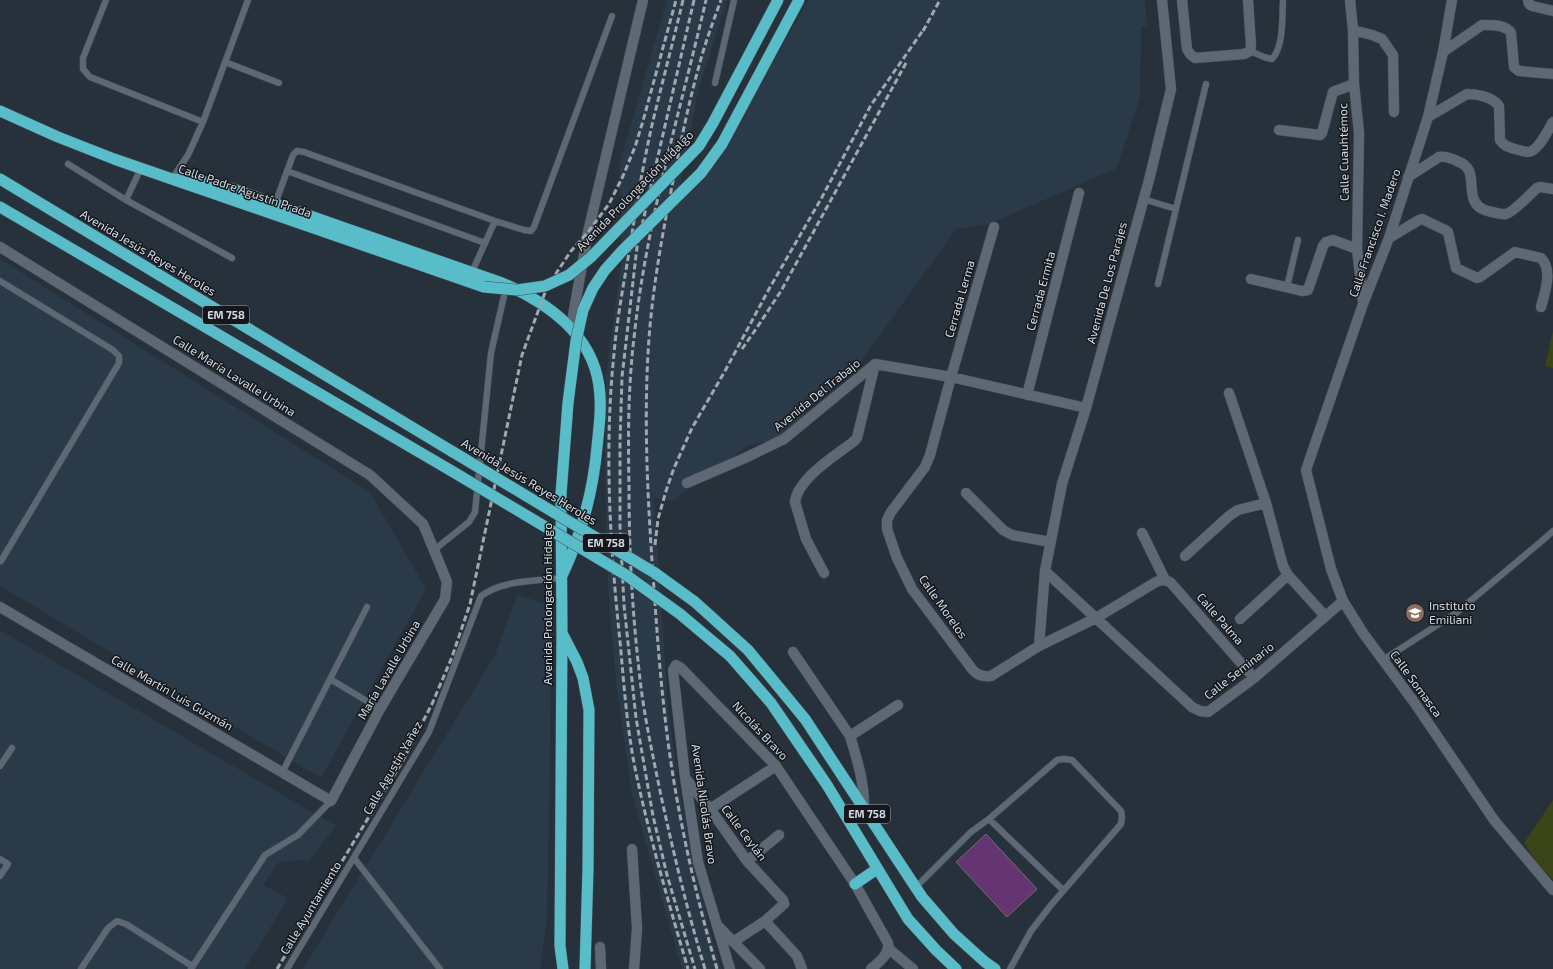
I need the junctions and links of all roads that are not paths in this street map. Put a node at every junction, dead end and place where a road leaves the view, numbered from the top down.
1 (106, 0) edge
2 (248, 0) edge
3 (642, 0) edge
4 (734, 0) edge
5 (778, 0) edge
6 (799, 0) edge
7 (1162, 0) edge
8 (1182, 0) edge
9 (1248, 0) edge
10 (1283, 0) edge
11 (1350, 0) edge
12 (1452, 0) edge
13 (1528, 0) edge
14 (1553, 11) edge
15 (612, 16) dead end
16 (1353, 30) junction
17 (1250, 51) junction
18 (1443, 52) junction
19 (225, 62) junction
20 (1553, 74) edge
21 (279, 83) dead end
22 (715, 83) dead end
23 (1206, 84) dead end
24 (1354, 84) junction
25 (0, 112) edge
26 (1394, 112) dead end
27 (1428, 117) junction
28 (203, 122) junction
29 (1553, 122) edge
30 (1279, 130) dead end
31 (68, 164) dead end
32 (141, 168) junction
33 (287, 171) junction
34 (1408, 177) junction
35 (0, 179) edge
36 (172, 179) junction
37 (1553, 189) edge
38 (1079, 193) dead end
39 (1144, 199) junction
40 (126, 200) junction
41 (275, 204) junction
42 (0, 207) edge
43 (1176, 209) junction
44 (495, 221) junction
45 (994, 227) dead end
46 (1389, 238) junction
47 (1298, 240) dead end
48 (485, 243) junction
49 (0, 247) edge
50 (1357, 249) junction
51 (232, 258) dead end
52 (472, 272) junction
53 (1251, 279) dead end
54 (0, 281) edge
55 (1158, 284) dead end
56 (507, 285) junction
57 (484, 287) joint
58 (1287, 288) junction
59 (1363, 304) junction
60 (1541, 306) dead end
61 (571, 327) junction
62 (875, 364) junction
63 (951, 378) junction
64 (1229, 393) dead end
65 (1027, 394) junction
66 (1086, 408) junction
67 (1306, 470) joint
68 (687, 483) dead end
69 (966, 493) dead end
70 (1266, 503) junction
71 (1553, 531) edge
72 (1142, 532) dead end
73 (1050, 542) junction
74 (434, 550) junction
75 (1185, 556) dead end
76 (1, 561) edge
77 (1045, 571) junction
78 (824, 573) dead end
79 (1288, 575) junction
80 (561, 578) junction
81 (1165, 580) junction
82 (1343, 601) junction
83 (0, 607) edge
84 (367, 607) dead end
85 (1325, 616) junction
86 (1096, 618) junction
87 (1240, 619) dead end
88 (562, 633) junction
89 (1039, 646) junction
90 (793, 652) dead end
91 (1383, 660) junction
92 (676, 665) joint
93 (1254, 678) junction
94 (330, 679) junction
95 (898, 705) dead end
96 (380, 709) junction
97 (850, 736) junction
98 (12, 748) dead end
99 (0, 766) edge
100 (776, 766) junction
101 (282, 773) junction
102 (685, 777) junction
103 (331, 801) junction
104 (710, 809) junction
105 (864, 809) junction
106 (989, 820) junction
107 (779, 835) dead end
108 (632, 849) dead end
109 (354, 858) junction
110 (0, 859) edge
111 (747, 861) junction
112 (877, 869) junction
113 (0, 876) edge
114 (855, 884) junction
115 (916, 887) junction
116 (1063, 890) junction
117 (1553, 890) edge
118 (765, 921) junction
119 (717, 925) junction
120 (733, 942) junction
121 (600, 947) dead end
122 (889, 949) junction
123 (192, 968) edge
124 (81, 969) edge
125 (288, 969) edge
126 (440, 969) edge
127 (563, 969) edge
128 (585, 969) edge
129 (601, 969) edge
130 (634, 969) edge
131 (730, 969) edge
132 (760, 969) edge
133 (802, 969) edge
134 (871, 969) edge
135 (913, 969) edge
136 (956, 969) edge
137 (995, 969) edge
138 (1010, 969) edge

1 - 28 lane
2 - 19 lane
3 - 61 street
4 - 22 lane
5 - 57 highway, Avenida Prolongación Hidalgo, bridge
6 - 80 highway, Avenida Prolongación Hidalgo, bridge
7 - 39 street, Avenida De Los Parajes
8 - 17 street
9 - 17 street
10 - 17 lane
11 - 16 street, Calle Cuauhtémoc
12 - 18 street, Calle Francisco I. Madero
13 - 14 street
15 - 44 lane
16 - 24 street, Calle Cuauhtémoc
16 - 26 street
18 - 20 street
18 - 27 street, Calle Francisco I. Madero
19 - 21 lane
19 - 28 lane
23 - 43 lane
24 - 30 street
24 - 50 street, Calle Cuauhtémoc
25 - 32 highway, Calle Padre Agustín Prada
27 - 29 street
27 - 34 street, Calle Francisco I. Madero
28 - 36 lane
31 - 40 lane
32 - 36 highway, Calle Padre Agustín Prada
32 - 40 lane
33 - 41 lane
33 - 44 lane
33 - 48 lane
34 - 37 street
34 - 46 street, Calle Francisco I. Madero
35 - 105 highway, Avenida Jesús Reyes Heroles / EM 758, bridge
36 - 41 highway
36 - 57 highway, Calle Padre Agustín Prada
38 - 65 street, Cerrada Ermita
39 - 43 lane
39 - 66 street, Avenida De Los Parajes
40 - 51 lane
41 - 52 highway
42 - 112 highway, EM 758, bridge
43 - 55 lane
44 - 48 lane
45 - 63 street, Cerrada Lerma
46 - 59 street, Calle Francisco I. Madero
46 - 60 street
47 - 58 lane
48 - 52 lane
49 - 74 street, Calle María Lavalle Urbina
50 - 58 street
50 - 59 street, Calle Cuauhtémoc
52 - 56 highway
53 - 58 street
54 - 76 lane
56 - 61 highway
56 - 74 lane
59 - 67 street, Calle Francisco I. Madero
61 - 80 highway
62 - 63 street, Avenida Del Trabajo
62 - 68 street, Avenida Del Trabajo
62 - 78 street
63 - 65 street, Avenida Del Trabajo
63 - 89 street, Calle Morelos
64 - 70 street
65 - 66 street, Avenida Del Trabajo
66 - 73 street, Avenida De Los Parajes
67 - 82 street, Calle Somasca
69 - 73 street
70 - 75 street
70 - 79 street
71 - 91 lane
72 - 81 street
73 - 77 street, Avenida De Los Parajes
74 - 96 street, María Lavalle Urbina
77 - 86 street, Calle Seminario
77 - 89 street
79 - 85 street
79 - 87 street
80 - 88 highway, Avenida Prolongación Hidalgo
80 - 109 lane, Calle Agustín Yañez
81 - 86 street
81 - 93 street, Calle Palma
82 - 85 street, Calle Seminario
82 - 91 street, Calle Somasca
83 - 101 street, Calle Martín Luis Guzmán
84 - 94 lane
85 - 93 street, Calle Seminario
86 - 89 street
86 - 93 street, Calle Seminario
88 - 127 highway, Avenida Prolongación Hidalgo
88 - 128 highway
90 - 97 street
91 - 117 street, Calle Somasca
92 - 100 street, Nicolás Bravo
92 - 102 street, Avenida Nicolás Bravo
94 - 96 lane
94 - 101 lane
95 - 97 street
96 - 103 street, María Lavalle Urbina
97 - 105 street
98 - 99 lane
100 - 104 street
100 - 114 street, Nicolás Bravo
101 - 103 street, Calle Martín Luis Guzmán
102 - 104 street, Calle Ceylán
102 - 119 street, Avenida Nicolás Bravo
103 - 123 lane
104 - 111 street, Calle Ceylán
105 - 115 highway, Avenida Jesús Reyes Heroles / EM 758
106 - 115 lane
106 - 116 lane
106 - 116 lane
107 - 111 street
108 - 130 street
109 - 125 lane, Calle Ayuntamiento
109 - 126 lane
110 - 113 lane
111 - 118 street, Calle Ceylán
112 - 114 highway
112 - 136 highway, EM 758
114 - 122 street, Nicolás Bravo
115 - 137 highway, Avenida Jesús Reyes Heroles / EM 758
116 - 138 lane
118 - 120 street
118 - 133 street
119 - 120 street
119 - 131 street, Avenida Nicolás Bravo
120 - 132 street
121 - 129 street
122 - 134 street
122 - 135 street
123 - 124 lane

